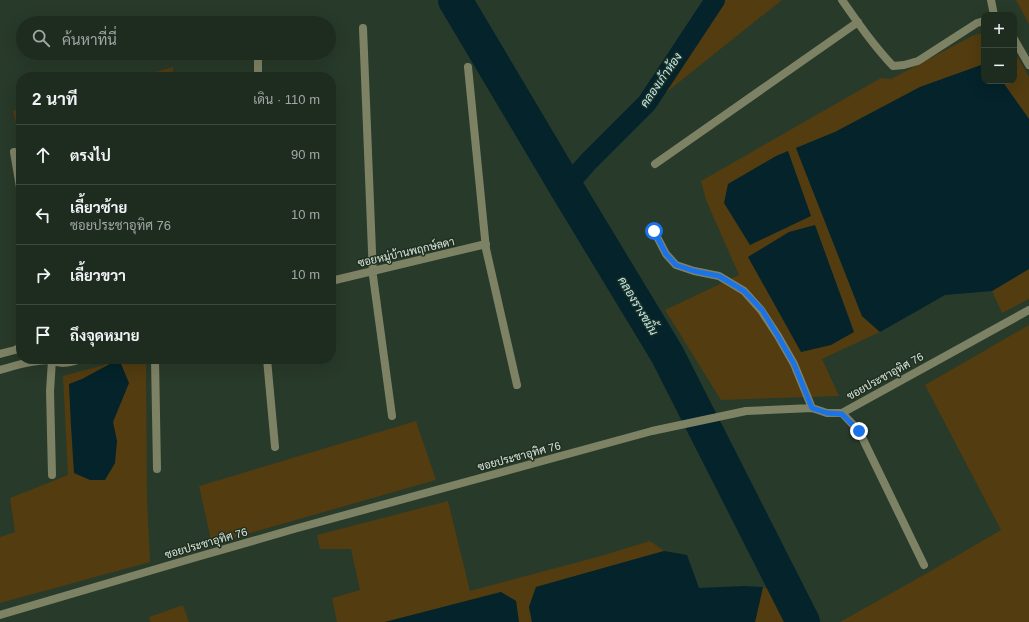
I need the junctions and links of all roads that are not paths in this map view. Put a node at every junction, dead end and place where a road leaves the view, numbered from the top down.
1 (842, 0) edge
2 (991, 0) edge
3 (993, 12) edge
4 (858, 22) junction
5 (981, 22) edge
6 (362, 28) dead end
7 (1017, 43) edge
8 (258, 60) edge
9 (1029, 64) edge
10 (468, 67) dead end
11 (258, 72) edge
12 (14, 152) dead end
13 (16, 164) edge
14 (655, 164) dead end
15 (654, 231) dead end
16 (486, 244) junction
17 (373, 271) junction
18 (336, 280) edge
19 (1029, 310) edge
20 (16, 350) edge
21 (0, 354) edge
22 (20, 364) edge
23 (51, 364) edge
24 (155, 364) edge
25 (267, 364) edge
26 (0, 370) edge
27 (517, 385) dead end
28 (812, 408) junction
29 (842, 414) junction
30 (392, 416) dead end
31 (275, 447) dead end
32 (157, 469) dead end
33 (52, 475) dead end
34 (924, 565) dead end
35 (0, 615) edge

1 - 4 street
2 - 3 street
4 - 5 street
4 - 14 street
6 - 17 street
7 - 9 street
8 - 11 street
10 - 16 street
12 - 13 street
15 - 28 street
16 - 17 street, ซอยหมู่บ้านพฤกษ์ลดา
16 - 27 street
17 - 18 street, ซอยหมู่บ้านพฤกษ์ลดา
17 - 30 street
19 - 29 street, ซอยประชาอุทิศ 76
20 - 21 street
22 - 26 street
23 - 33 street
24 - 32 street
25 - 31 street
28 - 29 street, ซอยประชาอุทิศ 76
28 - 35 street, ซอยประชาอุทิศ 76
29 - 34 street

